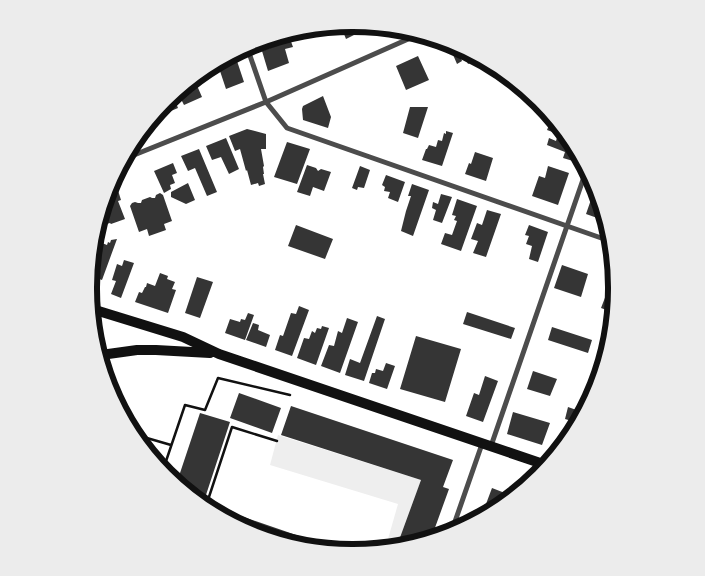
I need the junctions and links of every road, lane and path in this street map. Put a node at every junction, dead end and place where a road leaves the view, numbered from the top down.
1 (409, 39) edge
2 (250, 54) edge
3 (266, 102) junction
4 (135, 154) edge
5 (584, 178) edge
6 (568, 226) junction
7 (603, 239) edge
8 (98, 311) edge
9 (106, 354) edge
10 (219, 354) junction
11 (290, 395) dead end
12 (145, 438) edge
13 (277, 441) dead end
14 (171, 445) junction
15 (487, 445) junction
16 (166, 462) edge
17 (539, 463) edge
18 (209, 498) edge
19 (456, 522) edge

1 - 3 street
2 - 3 street
3 - 4 street
3 - 6 street
5 - 6 street
6 - 7 street
6 - 15 street
8 - 10 main road
9 - 10 main road
10 - 15 main road
11 - 14 path
12 - 14 path
13 - 18 path
14 - 16 path
15 - 17 main road
15 - 19 street

